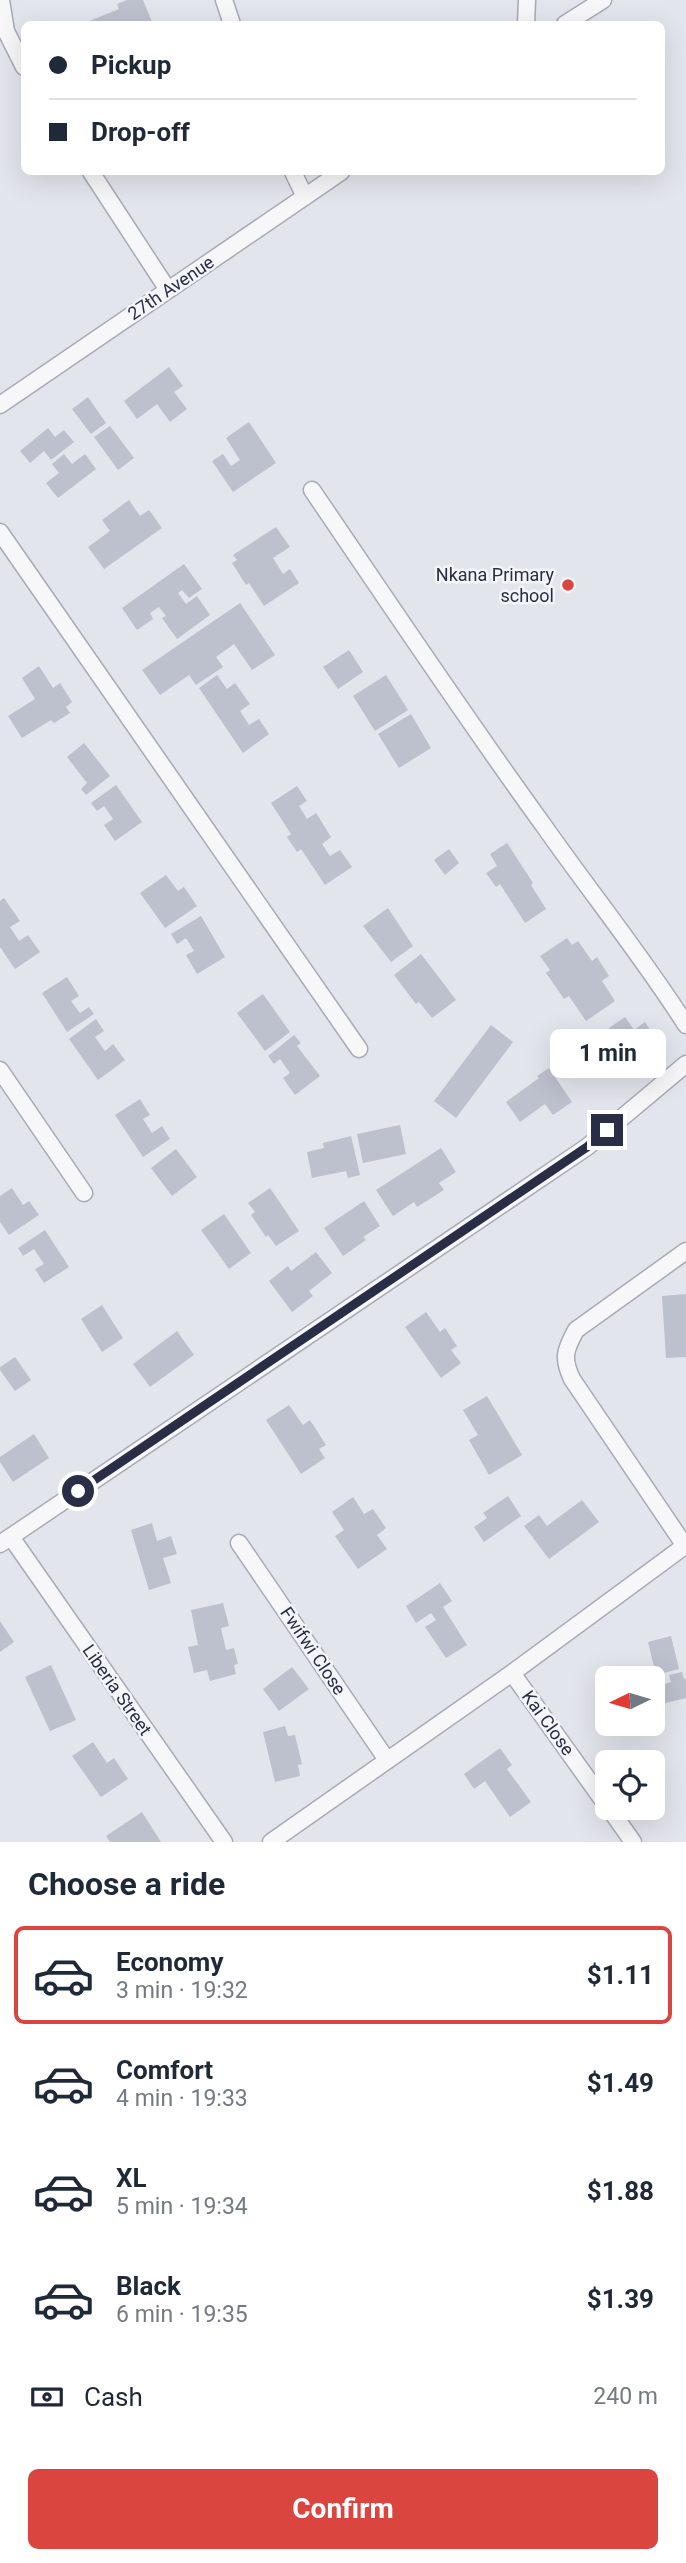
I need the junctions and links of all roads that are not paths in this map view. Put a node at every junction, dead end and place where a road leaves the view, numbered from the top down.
1 (1, 0) edge
2 (224, 0) edge
3 (527, 0) edge
4 (603, 0) edge
5 (231, 21) edge
6 (526, 21) edge
7 (570, 21) edge
8 (5, 44) edge
9 (21, 63) edge
10 (93, 175) edge
11 (294, 175) edge
12 (337, 175) edge
13 (304, 197) junction
14 (168, 290) junction
15 (0, 405) edge
16 (312, 490) dead end
17 (0, 532) edge
18 (686, 1024) edge
19 (359, 1049) dead end
20 (686, 1064) edge
21 (0, 1070) edge
22 (84, 1193) dead end
23 (686, 1251) edge
24 (5, 1541) edge
25 (239, 1543) dead end
26 (685, 1546) edge
27 (512, 1673) junction
28 (387, 1760) junction
29 (595, 1789) edge
30 (617, 1820) edge
31 (224, 1842) edge
32 (271, 1842) edge
33 (633, 1842) edge

1 - 8 street
2 - 5 street
3 - 6 street
4 - 7 street
8 - 9 street
10 - 14 street
11 - 13 street
12 - 13 street, 27th Avenue
13 - 14 street, 27th Avenue
14 - 15 street, 27th Avenue
16 - 18 street
17 - 19 street
20 - 24 street
21 - 22 street
23 - 26 street
24 - 31 street, Liberia Street
25 - 28 street, Fwifwi Close
26 - 27 street
27 - 28 street
27 - 29 street, Kai Close
28 - 32 street
30 - 33 street, Kai Close

